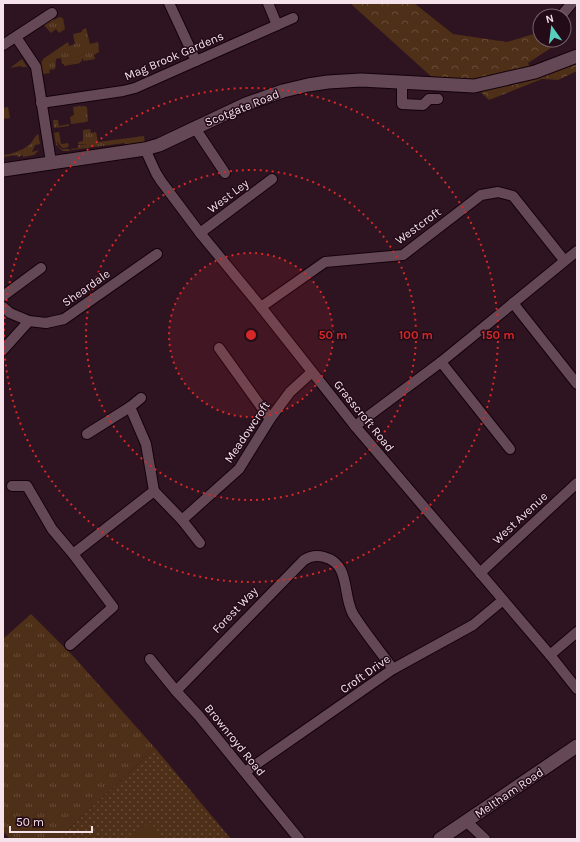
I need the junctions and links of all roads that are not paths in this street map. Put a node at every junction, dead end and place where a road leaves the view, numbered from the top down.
1 (169, 3) edge
2 (268, 3) edge
3 (52, 13) dead end
4 (293, 18) dead end
5 (277, 25) junction
6 (16, 37) junction
7 (3, 45) edge
8 (577, 56) edge
9 (196, 60) junction
10 (402, 83) junction
11 (438, 99) dead end
12 (41, 103) junction
13 (195, 128) junction
14 (146, 149) junction
15 (51, 162) junction
16 (3, 170) edge
17 (225, 173) dead end
18 (272, 180) dead end
19 (200, 233) junction
20 (577, 251) edge
21 (157, 254) dead end
22 (564, 260) junction
23 (41, 268) dead end
24 (3, 296) edge
25 (513, 303) junction
26 (3, 307) edge
27 (261, 307) junction
28 (30, 321) junction
29 (219, 348) dead end
30 (3, 350) edge
31 (441, 362) junction
32 (312, 372) junction
33 (577, 384) edge
34 (141, 398) dead end
35 (130, 407) junction
36 (270, 419) junction
37 (355, 426) junction
38 (87, 434) dead end
39 (510, 449) dead end
40 (577, 483) edge
41 (12, 486) dead end
42 (154, 491) junction
43 (182, 520) junction
44 (200, 543) dead end
45 (74, 554) junction
46 (480, 573) junction
47 (503, 600) junction
48 (577, 632) edge
49 (70, 644) dead end
50 (550, 655) junction
51 (150, 659) dead end
52 (393, 669) junction
53 (577, 689) edge
54 (176, 691) junction
55 (577, 746) edge
56 (245, 772) junction
57 (467, 822) junction
58 (299, 839) edge
59 (440, 839) edge
60 (485, 839) edge

1 - 9 street
2 - 5 street
3 - 6 street
4 - 5 street, Mag Brook Gardens
5 - 9 street, Mag Brook Gardens
6 - 7 street
6 - 12 street
8 - 10 street, Scotgate Road
9 - 12 street, Mag Brook Gardens
10 - 11 street
10 - 13 street, Scotgate Road
12 - 15 street
13 - 14 street, Scotgate Road
13 - 17 street
14 - 15 street, Scotgate Road
14 - 19 street, Grasscroft Road
15 - 16 street, Scotgate Road
18 - 19 street, West Ley
19 - 27 street, Grasscroft Road
20 - 22 street
21 - 28 street, Sheardale
22 - 25 street
22 - 27 street, Westcroft
23 - 24 street
25 - 31 street
25 - 33 street
26 - 28 street, Sheardale
27 - 32 street, Grasscroft Road
28 - 30 street
29 - 36 street
31 - 37 street
31 - 39 street
32 - 36 street, Meadowcroft
32 - 37 street, Grasscroft Road
34 - 35 street
35 - 38 street
35 - 42 street
36 - 43 street, Meadowcroft
37 - 46 street, Grasscroft Road
40 - 46 street, West Avenue
41 - 45 street
42 - 43 street
42 - 45 street
43 - 44 street
45 - 49 street
46 - 47 street, Grasscroft Road
47 - 50 street, Grasscroft Road
47 - 52 street, Croft Drive
48 - 50 street
50 - 53 street, Grasscroft Road
51 - 54 street, Brownroyd Road
52 - 54 street, Forest Way
52 - 56 street, Croft Drive
54 - 56 street, Brownroyd Road
55 - 57 street, Meltham Road
56 - 58 street, Brownroyd Road
57 - 59 street, Meltham Road
57 - 60 street

